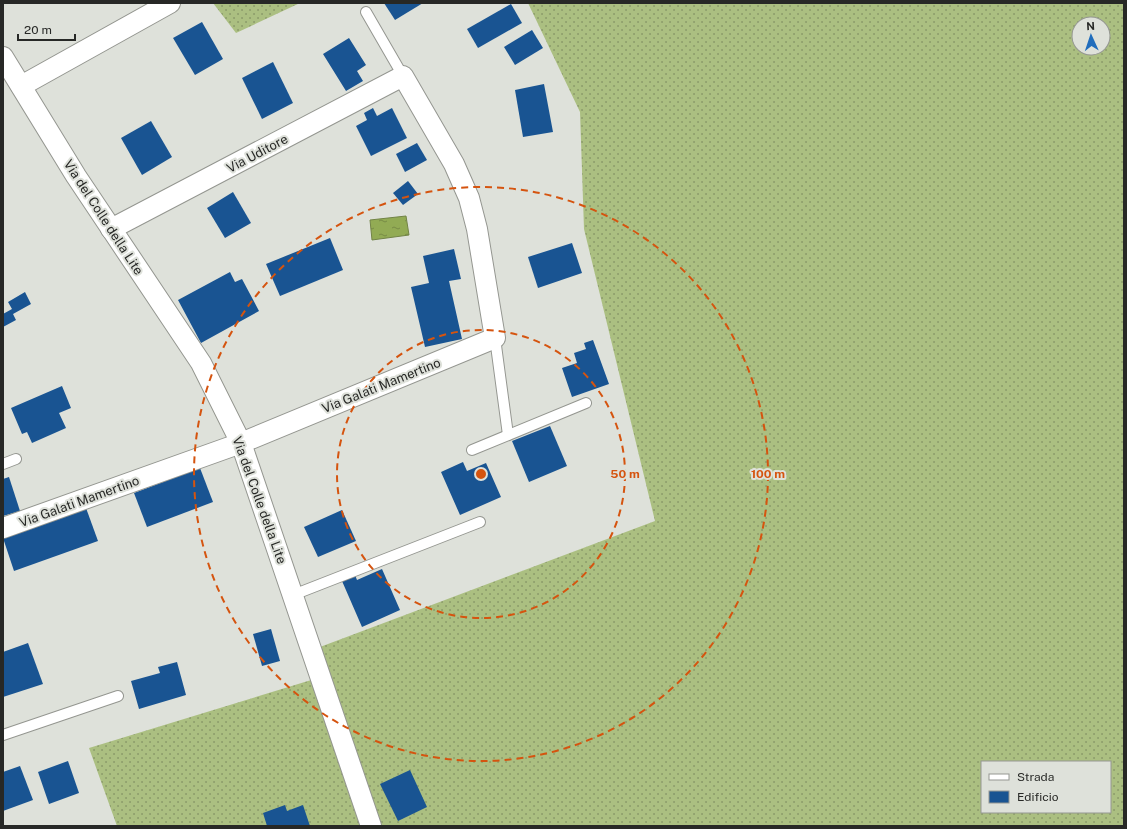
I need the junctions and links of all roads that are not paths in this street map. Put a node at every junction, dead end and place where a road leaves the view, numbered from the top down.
1 (170, 3) edge
2 (366, 12) dead end
3 (3, 57) edge
4 (402, 76) junction
5 (21, 86) junction
6 (111, 229) junction
7 (495, 338) junction
8 (586, 403) dead end
9 (508, 435) junction
10 (241, 443) junction
11 (472, 450) dead end
12 (16, 459) dead end
13 (3, 464) edge
14 (480, 522) dead end
15 (3, 528) edge
16 (293, 595) junction
17 (118, 696) dead end
18 (3, 735) edge
19 (371, 826) edge

1 - 5 street
2 - 4 lane
3 - 5 street, Via del Colle della Lite
4 - 6 street, Via Uditore
4 - 7 street
5 - 6 street, Via del Colle della Lite
6 - 10 street, Via del Colle della Lite
7 - 9 lane
7 - 10 street, Via Galati Mamertino
8 - 9 lane
9 - 11 lane
10 - 15 street, Via Galati Mamertino
10 - 16 street, Via del Colle della Lite
12 - 13 lane
14 - 16 lane
16 - 19 street, Via del Colle della Lite
17 - 18 lane

